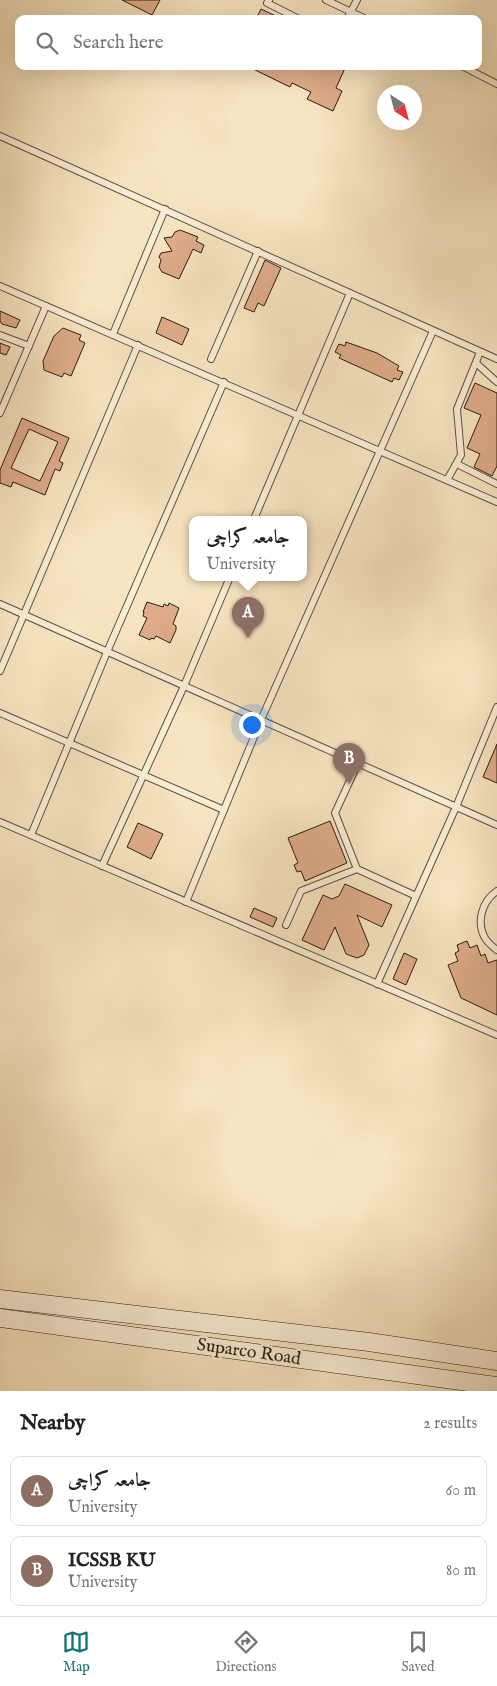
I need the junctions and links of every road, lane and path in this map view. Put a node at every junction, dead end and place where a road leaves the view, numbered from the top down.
1 (269, 0) edge
2 (326, 0) edge
3 (356, 0) edge
4 (351, 11) junction
5 (291, 15) edge
6 (349, 15) edge
7 (358, 15) edge
8 (470, 70) edge
9 (497, 84) edge
10 (0, 136) edge
11 (165, 209) junction
12 (258, 251) junction
13 (0, 286) edge
14 (350, 293) junction
15 (46, 306) junction
16 (433, 331) junction
17 (113, 334) junction
18 (0, 335) edge
19 (138, 345) junction
20 (29, 346) junction
21 (480, 352) junction
22 (210, 360) dead end
23 (497, 360) edge
24 (476, 363) junction
25 (224, 382) junction
26 (497, 382) edge
27 (0, 413) edge
28 (297, 415) junction
29 (380, 451) junction
30 (457, 464) junction
31 (447, 480) junction
32 (497, 484) edge
33 (497, 502) edge
34 (255, 516) edge
35 (228, 581) edge
36 (0, 604) edge
37 (24, 615) junction
38 (107, 652) junction
39 (0, 671) edge
40 (184, 686) junction
41 (497, 707) edge
42 (0, 713) edge
43 (261, 720) junction
44 (68, 744) junction
45 (358, 763) junction
46 (144, 775) junction
47 (456, 807) junction
48 (224, 810) junction
49 (0, 822) edge
50 (497, 825) edge
51 (31, 835) junction
52 (102, 866) junction
53 (357, 868) junction
54 (497, 890) edge
55 (416, 896) junction
56 (186, 902) junction
57 (286, 925) dead end
58 (497, 950) edge
59 (377, 984) junction
60 (497, 1035) edge
61 (0, 1299) edge
62 (0, 1318) edge
63 (497, 1361) edge
64 (497, 1386) edge

1 - 5 lane
2 - 4 lane
3 - 4 lane
4 - 6 lane
4 - 7 lane
8 - 9 lane
10 - 11 lane
11 - 12 lane
11 - 17 lane
12 - 14 lane
12 - 22 lane
13 - 15 lane
14 - 16 lane
14 - 28 lane
15 - 17 lane
15 - 20 lane
16 - 21 lane
16 - 29 lane
17 - 19 lane
18 - 20 lane
19 - 25 lane
19 - 37 lane
20 - 27 lane
21 - 23 lane
21 - 24 lane
24 - 26 lane
24 - 30 lane
25 - 28 lane
25 - 38 lane
28 - 29 lane
28 - 34 lane
29 - 31 lane
29 - 43 lane
30 - 31 lane
30 - 32 lane
31 - 33 lane
35 - 40 lane
36 - 37 lane
37 - 38 lane
37 - 39 lane
38 - 40 lane
38 - 44 lane
40 - 43 lane
40 - 46 lane
41 - 47 lane
42 - 44 lane
43 - 45 lane
43 - 48 lane
44 - 46 lane
44 - 51 lane
45 - 47 lane
45 - 53 lane
46 - 48 lane
46 - 52 lane
47 - 50 lane
47 - 55 lane
48 - 56 lane
49 - 51 lane
51 - 52 lane
52 - 56 lane
53 - 55 lane
53 - 57 lane
54 - 58 lane
55 - 59 lane
56 - 59 lane
59 - 60 lane
61 - 63 main road, Suparco Road
62 - 64 main road, Suparco Road

